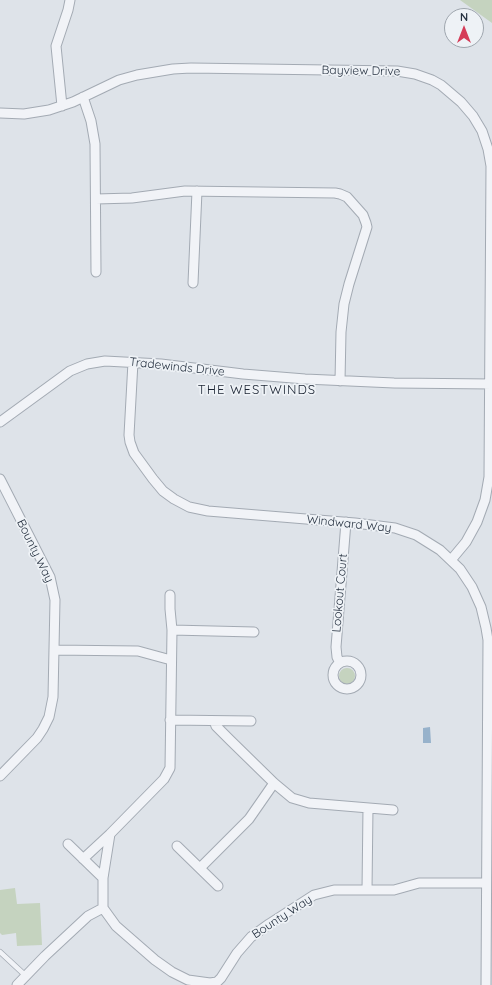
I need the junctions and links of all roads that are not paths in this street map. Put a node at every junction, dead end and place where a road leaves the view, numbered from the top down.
1 (70, 0) edge
2 (83, 97) junction
3 (62, 106) junction
4 (0, 113) edge
5 (198, 191) junction
6 (96, 199) junction
7 (96, 272) dead end
8 (193, 283) dead end
9 (134, 362) junction
10 (340, 381) junction
11 (491, 384) edge
12 (0, 422) edge
13 (0, 479) edge
14 (346, 522) junction
15 (451, 560) junction
16 (170, 595) dead end
17 (172, 630) junction
18 (254, 632) dead end
19 (54, 650) junction
20 (171, 660) junction
21 (340, 663) dead end
22 (170, 720) junction
23 (214, 721) junction
24 (251, 721) dead end
25 (0, 776) edge
26 (274, 783) junction
27 (368, 808) junction
28 (393, 810) dead end
29 (110, 834) junction
30 (68, 844) dead end
31 (177, 846) dead end
32 (83, 859) junction
33 (200, 868) junction
34 (103, 878) junction
35 (486, 883) junction
36 (218, 886) dead end
37 (367, 890) junction
38 (103, 908) junction
39 (0, 952) edge
40 (26, 976) junction
41 (17, 985) edge
42 (486, 985) edge

1 - 3 street
2 - 3 street, Bayview Drive
2 - 6 street
2 - 11 street, Bayview Drive
3 - 4 street, Bayview Drive
5 - 6 street
5 - 8 street
5 - 10 street
6 - 7 street
9 - 10 street, Tradewinds Drive
9 - 12 street, Tradewinds Drive
9 - 14 street, Windward Way
10 - 11 street, Tradewinds Drive
11 - 15 street, Bayview Drive
13 - 19 street, Bounty Way
14 - 15 street, Windward Way
14 - 21 street, Lookout Court
15 - 35 street, Windward Way
16 - 17 street
17 - 18 street
17 - 20 street
19 - 20 street
19 - 25 street, Bounty Way
20 - 22 street
22 - 23 street
22 - 29 street
23 - 24 street
23 - 26 street
26 - 27 street
26 - 33 street
27 - 28 street
27 - 37 street
29 - 32 street
29 - 34 street
30 - 32 street
31 - 33 street
32 - 34 street
33 - 36 street
34 - 38 street
35 - 37 street, Bounty Way
35 - 42 street, Windward Way
37 - 38 street, Bounty Way
38 - 40 street
39 - 40 lane
40 - 41 street

